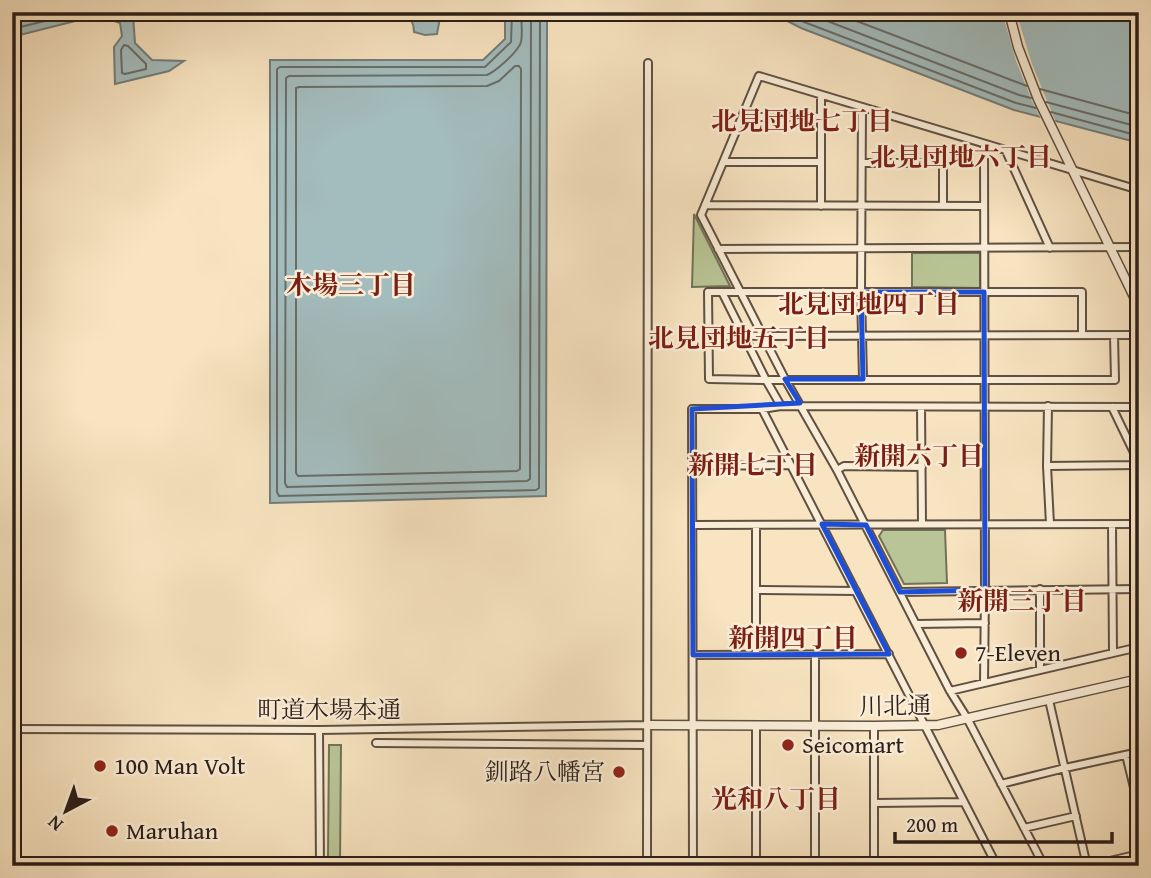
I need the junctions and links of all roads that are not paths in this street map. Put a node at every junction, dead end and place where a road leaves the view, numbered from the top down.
1 (1010, 12) edge
2 (648, 63) dead end
3 (821, 96) junction
4 (862, 108) junction
5 (742, 117) junction
6 (821, 117) junction
7 (984, 144) junction
8 (1006, 151) junction
9 (724, 162) junction
10 (821, 162) junction
11 (862, 163) junction
12 (1072, 171) junction
13 (1139, 190) edge
14 (705, 205) junction
15 (821, 205) junction
16 (943, 205) junction
17 (862, 206) junction
18 (984, 206) junction
19 (1110, 247) junction
20 (1139, 247) edge
21 (984, 248) junction
22 (1050, 248) junction
23 (718, 249) junction
24 (862, 249) junction
25 (739, 291) junction
26 (722, 292) junction
27 (861, 292) junction
28 (985, 292) junction
29 (1139, 307) edge
30 (1082, 334) junction
31 (762, 335) junction
32 (862, 335) junction
33 (1114, 335) junction
34 (1139, 335) edge
35 (709, 336) junction
36 (985, 336) junction
37 (744, 337) junction
38 (785, 379) junction
39 (863, 379) junction
40 (985, 379) junction
41 (766, 380) junction
42 (984, 406) junction
43 (1048, 406) junction
44 (781, 407) junction
45 (802, 407) junction
46 (921, 407) junction
47 (1112, 407) junction
48 (1139, 407) edge
49 (762, 410) junction
50 (1139, 464) edge
51 (693, 466) junction
52 (790, 466) junction
53 (1047, 466) junction
54 (922, 467) junction
55 (837, 470) junction
56 (692, 524) junction
57 (822, 524) junction
58 (922, 524) junction
59 (985, 524) junction
60 (1050, 524) junction
61 (1139, 524) edge
62 (756, 525) junction
63 (866, 525) junction
64 (1112, 525) junction
65 (1040, 589) junction
66 (1112, 589) junction
67 (1139, 589) edge
68 (756, 590) junction
69 (856, 590) junction
70 (985, 590) junction
71 (900, 592) junction
72 (985, 623) junction
73 (916, 624) junction
74 (1139, 647) edge
75 (1113, 653) junction
76 (889, 654) junction
77 (693, 655) junction
78 (756, 655) junction
79 (815, 655) junction
80 (1040, 670) junction
81 (1139, 679) edge
82 (984, 683) junction
83 (950, 691) junction
84 (1049, 700) junction
85 (967, 718) junction
86 (647, 725) junction
87 (756, 725) junction
88 (925, 725) junction
89 (693, 726) junction
90 (815, 726) junction
91 (874, 726) junction
92 (12, 729) edge
93 (319, 730) junction
94 (376, 743) dead end
95 (647, 745) junction
96 (1139, 752) edge
97 (1126, 755) junction
98 (1065, 768) junction
99 (1001, 784) junction
100 (964, 802) junction
101 (874, 803) junction
102 (1139, 808) edge
103 (1076, 816) junction
104 (1024, 828) junction
105 (1139, 854) edge
106 (320, 866) edge
107 (647, 866) edge
108 (693, 866) edge
109 (756, 866) edge
110 (815, 866) edge
111 (874, 866) edge
112 (997, 866) edge
113 (1044, 866) edge
114 (1088, 866) edge

1 - 12 street
2 - 86 street
3 - 4 street
3 - 5 street
3 - 6 street
4 - 7 street
4 - 11 street
5 - 6 street
5 - 9 street
6 - 10 street
7 - 8 street
7 - 18 street
8 - 12 street
8 - 22 street
9 - 10 street
9 - 14 street
10 - 15 street
11 - 16 street
11 - 17 street
12 - 13 street
12 - 19 street
14 - 15 street
14 - 23 street
15 - 17 street
16 - 17 street
16 - 18 street
17 - 24 street
18 - 21 street
19 - 20 street
19 - 22 street
19 - 29 street
21 - 22 street
21 - 24 street
21 - 28 street
23 - 24 street
23 - 25 street
24 - 27 street
25 - 26 street
25 - 27 street
25 - 31 street
26 - 35 street
26 - 37 street
27 - 28 street
27 - 32 street
28 - 30 street
28 - 36 street
30 - 33 street
30 - 36 street
31 - 32 street
31 - 37 street
31 - 38 street
32 - 36 street
32 - 39 street
33 - 34 street
33 - 40 street
35 - 37 street
35 - 41 street
36 - 40 street
37 - 41 street
38 - 39 street
38 - 41 street
38 - 45 street
39 - 40 street
40 - 42 street
41 - 44 street
42 - 43 street
42 - 46 street
42 - 59 street
43 - 47 street
43 - 53 street
44 - 45 street
44 - 49 street
45 - 46 street
45 - 55 street
46 - 54 street
47 - 48 street
47 - 50 street
49 - 51 street
49 - 52 street
50 - 53 street
51 - 52 street
51 - 56 street
52 - 57 street
53 - 60 street
54 - 55 street
54 - 58 street
55 - 63 street
56 - 62 street
56 - 77 street
57 - 62 street
57 - 63 street
57 - 69 street
58 - 59 street
58 - 63 street
59 - 60 street
59 - 70 street
60 - 64 street
61 - 64 street
62 - 68 street
63 - 71 street
64 - 66 street
65 - 66 street
65 - 70 street
65 - 80 street
66 - 67 street
66 - 75 street
68 - 69 street
68 - 78 street
69 - 76 street
70 - 71 street
70 - 72 street
71 - 73 street
72 - 73 street
72 - 82 street
73 - 83 street
74 - 75 street
75 - 80 street
76 - 79 street
76 - 88 street
77 - 78 street
77 - 89 street
78 - 79 street
79 - 90 street
80 - 82 street
81 - 84 street, 川北通
82 - 83 street
83 - 85 street
84 - 85 street, 川北通
84 - 98 street
85 - 88 street, 川北通
85 - 99 street
86 - 89 street, 川北通
86 - 93 street, 町道木場本通
86 - 95 street
87 - 89 street, 川北通
87 - 90 street, 川北通
87 - 109 street
88 - 91 street, 川北通
88 - 100 street
89 - 108 street
90 - 91 street, 川北通
90 - 110 street
91 - 101 street
92 - 93 street, 町道木場本通
93 - 106 street
94 - 95 street
95 - 107 street
96 - 97 street
97 - 98 street
97 - 102 street
98 - 99 street
98 - 103 street
99 - 104 street
100 - 101 street
100 - 112 street
101 - 111 street
103 - 104 street
103 - 114 street
104 - 113 street
105 - 114 street

